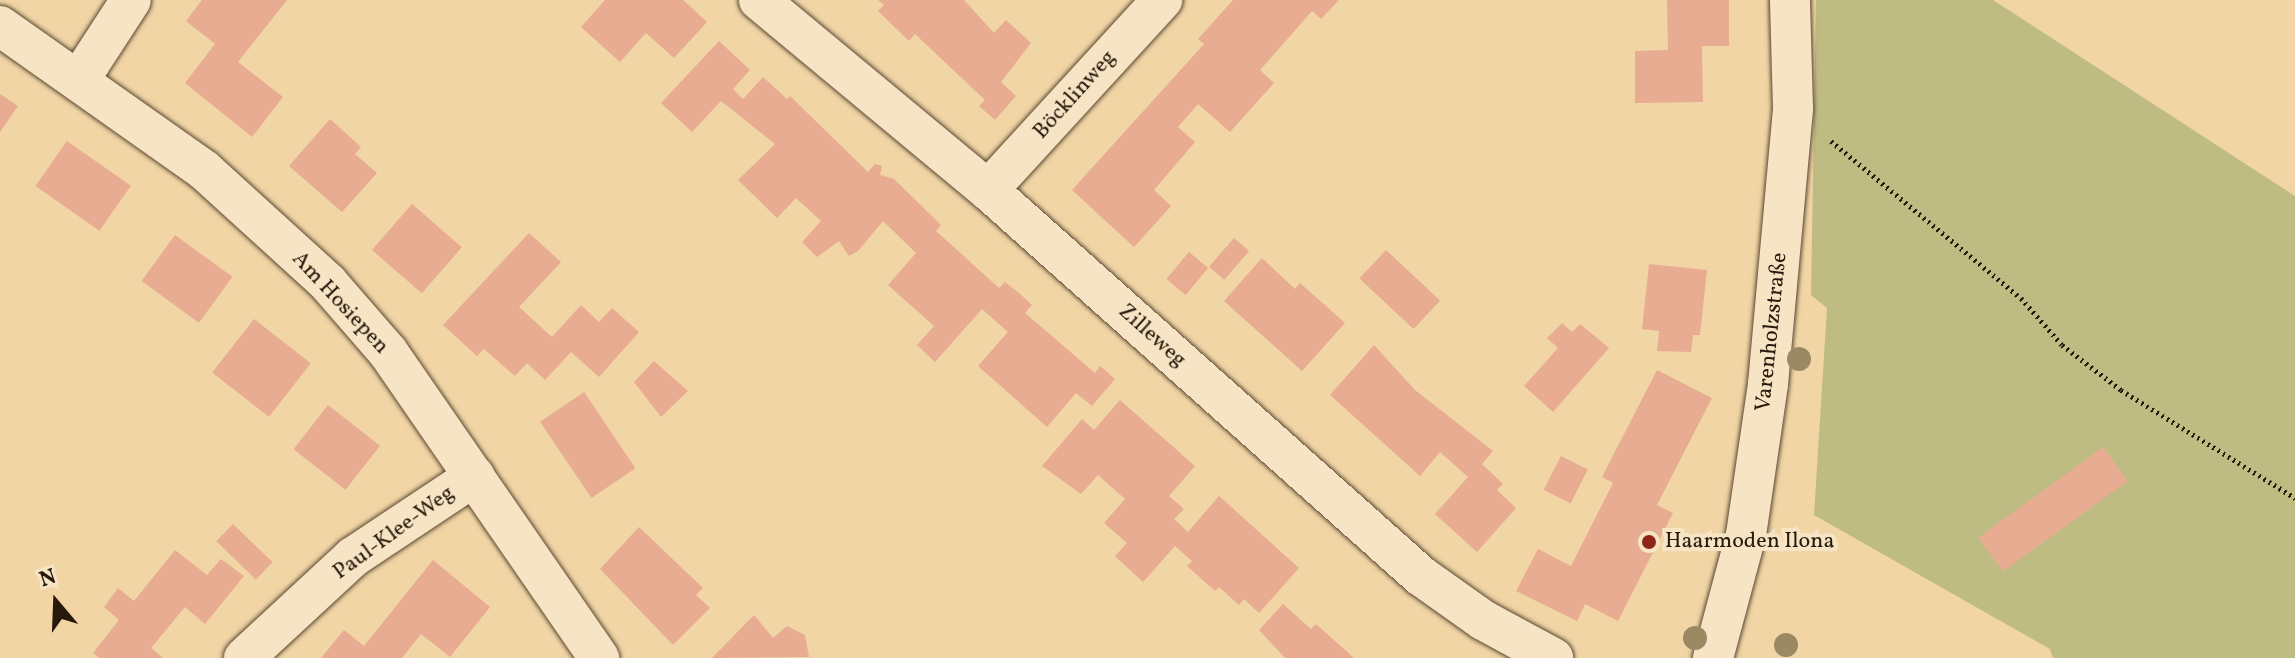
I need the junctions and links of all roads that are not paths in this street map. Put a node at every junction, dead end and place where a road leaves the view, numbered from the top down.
1 (131, 0) edge
2 (759, 0) edge
3 (1162, 0) edge
4 (1790, 0) edge
5 (0, 26) edge
6 (79, 80) junction
7 (988, 190) junction
8 (475, 476) junction
9 (244, 658) edge
10 (599, 658) edge
11 (1553, 658) edge
12 (1713, 658) edge

1 - 6 street
2 - 7 street, Zilleweg
3 - 7 street, Böcklinweg
4 - 12 street, Varenholzstraße
5 - 6 street, Am Hosiepen
6 - 8 street, Am Hosiepen
7 - 11 street, Zilleweg
8 - 9 street, Paul-Klee-Weg
8 - 10 street, Am Hosiepen

